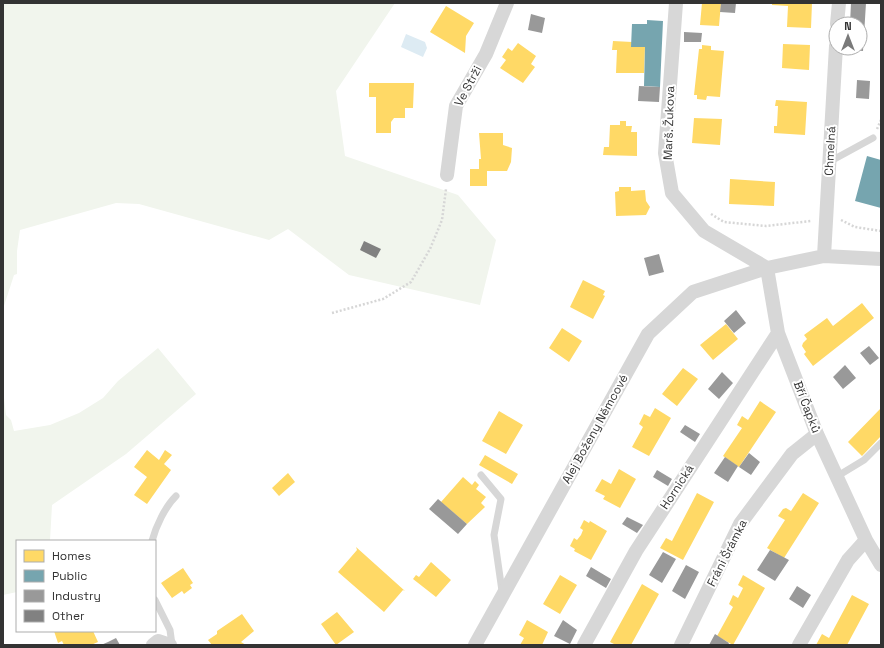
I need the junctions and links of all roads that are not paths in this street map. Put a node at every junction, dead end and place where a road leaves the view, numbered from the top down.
1 (507, 3) edge
2 (676, 3) edge
3 (839, 3) edge
4 (838, 16) edge
5 (835, 56) edge
6 (873, 138) dead end
7 (829, 162) junction
8 (447, 175) road end
9 (824, 256) junction
10 (881, 259) edge
11 (767, 268) junction
12 (778, 333) junction
13 (817, 434) junction
14 (881, 443) edge
15 (481, 475) dead end
16 (836, 477) junction
17 (176, 496) dead end
18 (152, 540) edge
19 (866, 540) junction
20 (881, 565) edge
21 (503, 595) junction
22 (156, 602) edge
23 (153, 645) edge
24 (171, 645) edge
25 (475, 645) edge
26 (584, 645) edge
27 (681, 645) edge
28 (799, 645) edge

1 - 8 street, Ve Strži
2 - 11 street, Marš. Žukova
3 - 4 street
5 - 7 street, Chmelná
6 - 7 lane
7 - 9 street, Chmelná
9 - 10 street, Alej Boženy Němcové
9 - 11 street, Alej Boženy Němcové
11 - 12 street, Bří Čapků
11 - 21 street, Alej Boženy Němcové
12 - 13 street, Bří Čapků
12 - 26 street, Hornická
13 - 16 street, Bří Čapků
13 - 27 street, Fráni Šrámka
14 - 16 lane
15 - 21 lane
16 - 19 street, Bří Čapků
17 - 18 lane
19 - 20 street, Bří Čapků
19 - 28 street
21 - 25 street, Alej Boženy Němcové
22 - 24 lane
23 - 24 street

